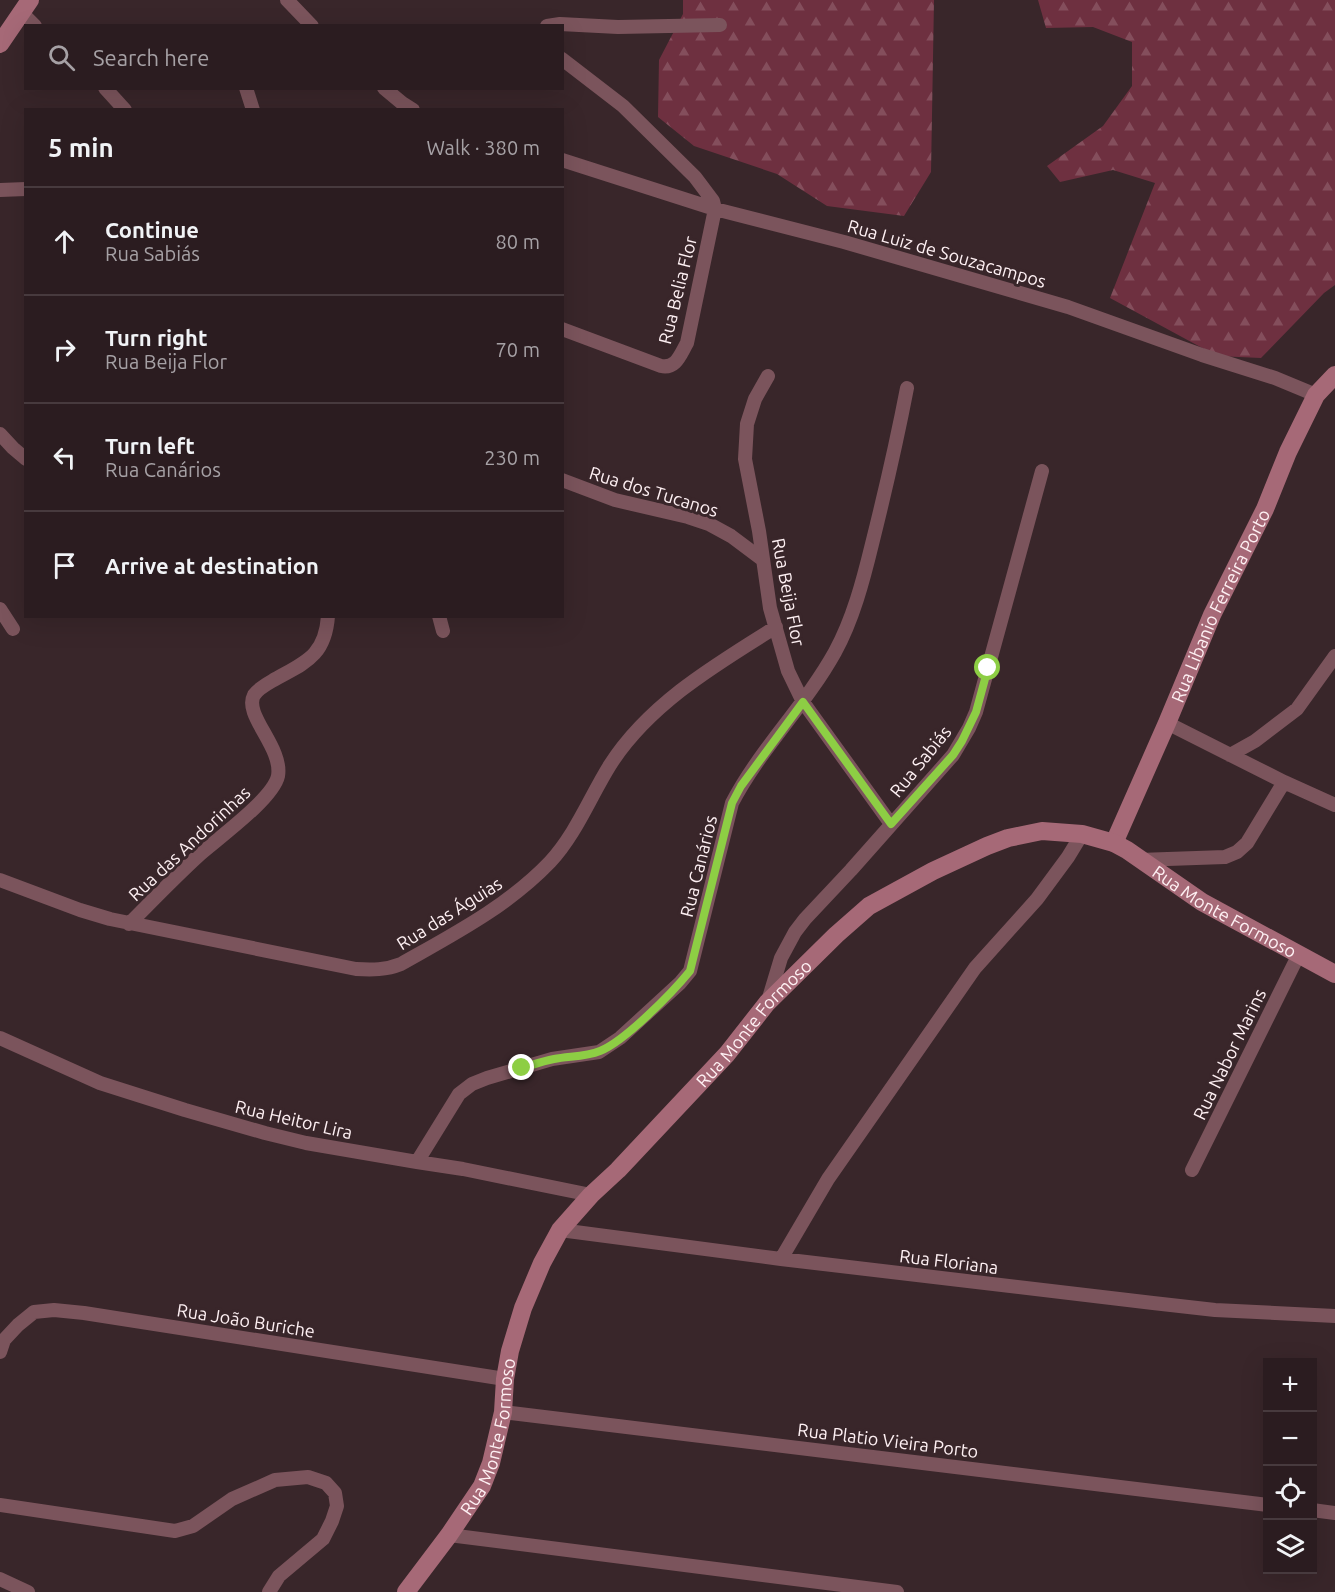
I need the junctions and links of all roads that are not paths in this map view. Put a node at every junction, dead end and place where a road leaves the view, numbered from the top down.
1 (287, 0) edge
2 (29, 13) edge
3 (310, 24) edge
4 (564, 24) edge
5 (720, 25) dead end
6 (0, 44) edge
7 (564, 61) edge
8 (107, 90) edge
9 (247, 90) edge
10 (386, 90) edge
11 (123, 108) edge
12 (253, 108) edge
13 (410, 108) edge
14 (564, 161) edge
15 (24, 189) edge
16 (0, 190) edge
17 (715, 209) junction
18 (564, 330) edge
19 (1335, 375) edge
20 (768, 376) dead end
21 (908, 388) dead end
22 (1316, 395) junction
23 (0, 434) edge
24 (24, 457) edge
25 (1042, 471) dead end
26 (564, 481) edge
27 (763, 560) junction
28 (0, 609) edge
29 (328, 618) edge
30 (440, 618) edge
31 (776, 627) junction
32 (13, 629) dead end
33 (443, 631) dead end
34 (1335, 656) edge
35 (803, 702) junction
36 (1167, 723) junction
37 (1230, 755) junction
38 (1284, 782) junction
39 (1335, 806) edge
40 (891, 824) junction
41 (1082, 834) junction
42 (1114, 843) junction
43 (1139, 860) junction
44 (0, 880) edge
45 (129, 924) junction
46 (1299, 954) junction
47 (1335, 974) edge
48 (767, 1003) junction
49 (0, 1038) edge
50 (417, 1162) junction
51 (1192, 1170) dead end
52 (591, 1195) junction
53 (560, 1230) junction
54 (781, 1258) junction
55 (1335, 1316) edge
56 (0, 1352) edge
57 (505, 1379) junction
58 (503, 1412) junction
59 (1263, 1504) edge
60 (0, 1505) edge
61 (1317, 1511) edge
62 (1335, 1513) edge
63 (449, 1535) junction
64 (0, 1579) edge
65 (28, 1592) edge
66 (269, 1592) edge
67 (406, 1592) edge
68 (897, 1592) edge

1 - 3 street
2 - 6 street
4 - 5 street
7 - 17 street
8 - 11 street
9 - 12 street
10 - 13 street
14 - 17 street, Rua Luiz de Souzacampos
15 - 16 street
17 - 18 street, Rua Belia Flor
17 - 22 street, Rua Luiz de Souzacampos
19 - 22 street, Rua Libanio Ferreira Porto
20 - 27 street, Rua Beija Flor
21 - 35 street, Rua Canários
22 - 36 street, Rua Libanio Ferreira Porto
23 - 24 street
25 - 40 street, Rua Sabiás
26 - 27 street, Rua dos Tucanos
27 - 31 street, Rua Beija Flor
28 - 32 street
29 - 45 street, Rua das Andorinhas
30 - 33 street
31 - 35 street, Rua Beija Flor
31 - 45 street, Rua das Águias
34 - 37 street
35 - 40 street, Rua Beija Flor
35 - 50 street, Rua Canários
36 - 37 street
36 - 42 street, Rua Libanio Ferreira Porto
37 - 38 street
38 - 39 street
38 - 43 street
40 - 48 street, Rua Sabiás
41 - 42 street, Rua Monte Formoso
41 - 48 street, Rua Monte Formoso
41 - 54 street
42 - 43 street, Rua Monte Formoso
43 - 46 street, Rua Monte Formoso
44 - 45 street, Rua das Águias
46 - 47 street, Rua Monte Formoso
46 - 51 street, Rua Nabor Marins
48 - 52 street, Rua Monte Formoso
49 - 50 street, Rua Heitor Lira
50 - 52 street, Rua Heitor Lira
52 - 53 street, Rua Monte Formoso
53 - 54 street, Rua Floriana
53 - 57 street, Rua Monte Formoso
54 - 55 street, Rua Floriana
56 - 57 street, Rua João Buriche
57 - 58 street, Rua Monte Formoso
58 - 59 street, Rua Platio Vieira Porto
58 - 63 street, Rua Monte Formoso
60 - 66 street
61 - 62 street
63 - 67 street, Rua Monte Formoso
63 - 68 street
64 - 65 street

